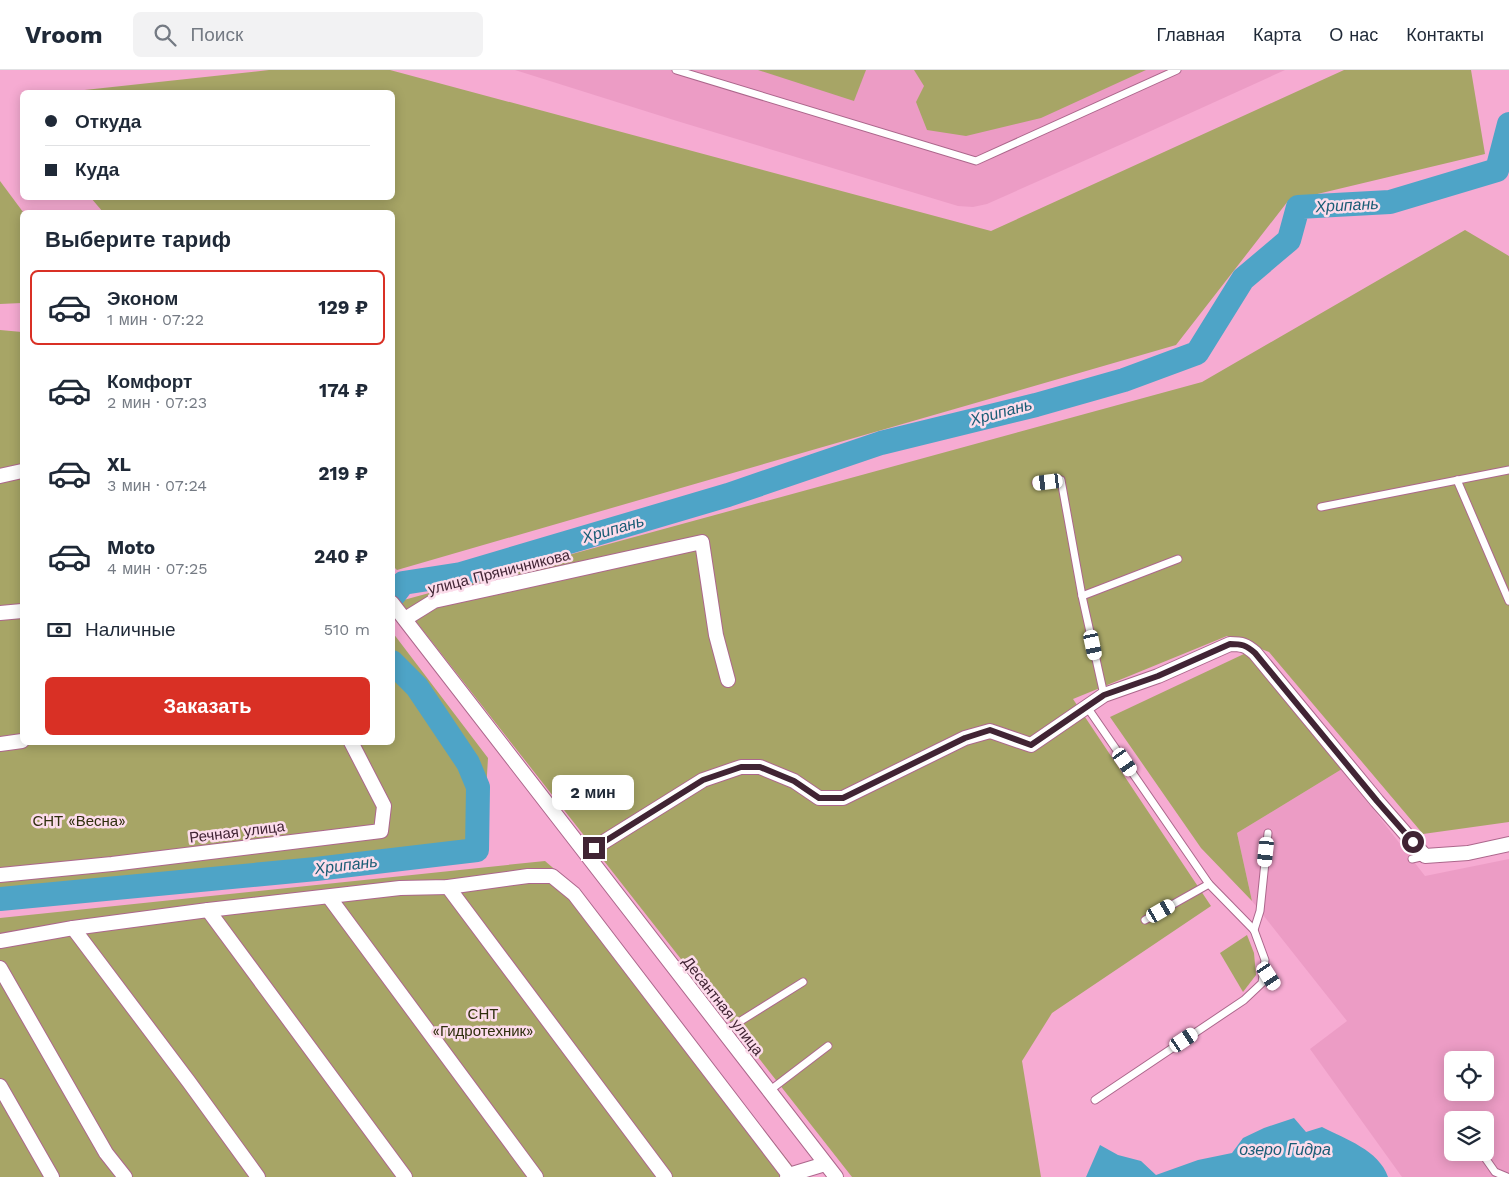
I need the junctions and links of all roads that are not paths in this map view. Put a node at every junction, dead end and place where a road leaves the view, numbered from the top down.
1 (676, 70) edge
2 (1178, 70) edge
3 (1509, 470) edge
4 (20, 472) edge
5 (0, 476) edge
6 (1457, 480) junction
7 (1036, 483) dead end
8 (1321, 507) dead end
9 (1178, 559) dead end
10 (1082, 596) junction
11 (1509, 601) edge
12 (395, 607) edge
13 (20, 611) edge
14 (0, 613) edge
15 (405, 619) junction
16 (728, 680) dead end
17 (1104, 695) junction
18 (1087, 707) junction
19 (20, 741) edge
20 (0, 744) edge
21 (353, 745) edge
22 (1268, 833) dead end
23 (1509, 844) edge
24 (590, 851) junction
25 (0, 875) edge
26 (1209, 884) junction
27 (448, 887) junction
28 (328, 898) junction
29 (208, 910) junction
30 (1145, 920) dead end
31 (74, 928) junction
32 (1254, 930) junction
33 (0, 941) edge
34 (1264, 967) junction
35 (0, 968) edge
36 (803, 982) dead end
37 (1275, 984) dead end
38 (723, 1032) junction
39 (828, 1046) dead end
40 (0, 1086) edge
41 (769, 1091) junction
42 (1095, 1100) dead end
43 (1487, 1161) edge
44 (826, 1164) junction
45 (788, 1176) edge
46 (52, 1177) edge
47 (125, 1177) edge
48 (258, 1177) edge
49 (405, 1177) edge
50 (536, 1177) edge
51 (665, 1177) edge
52 (836, 1177) edge
53 (1507, 1177) edge

1 - 2 lane
3 - 6 lane
4 - 5 street
6 - 8 lane
6 - 11 lane
7 - 10 lane
9 - 10 lane
10 - 17 lane
12 - 15 street, Десантная улица
13 - 14 street
15 - 16 street, улица Пряничникова
15 - 24 street, Десантная улица
17 - 18 street
17 - 23 street
18 - 24 street
18 - 26 lane
19 - 20 street
21 - 25 street, Речная улица
22 - 32 lane
24 - 38 street, Десантная улица
26 - 30 lane
26 - 32 lane
27 - 28 street
27 - 45 street
27 - 51 street
28 - 29 street
28 - 50 street
29 - 31 street
29 - 49 street
31 - 33 street
31 - 48 street
32 - 34 lane
34 - 37 lane
34 - 42 lane
35 - 47 street
36 - 38 lane
38 - 41 street, Десантная улица
39 - 41 lane
40 - 46 street
41 - 44 street, Десантная улица
43 - 53 lane
44 - 45 street
44 - 52 street, Десантная улица

